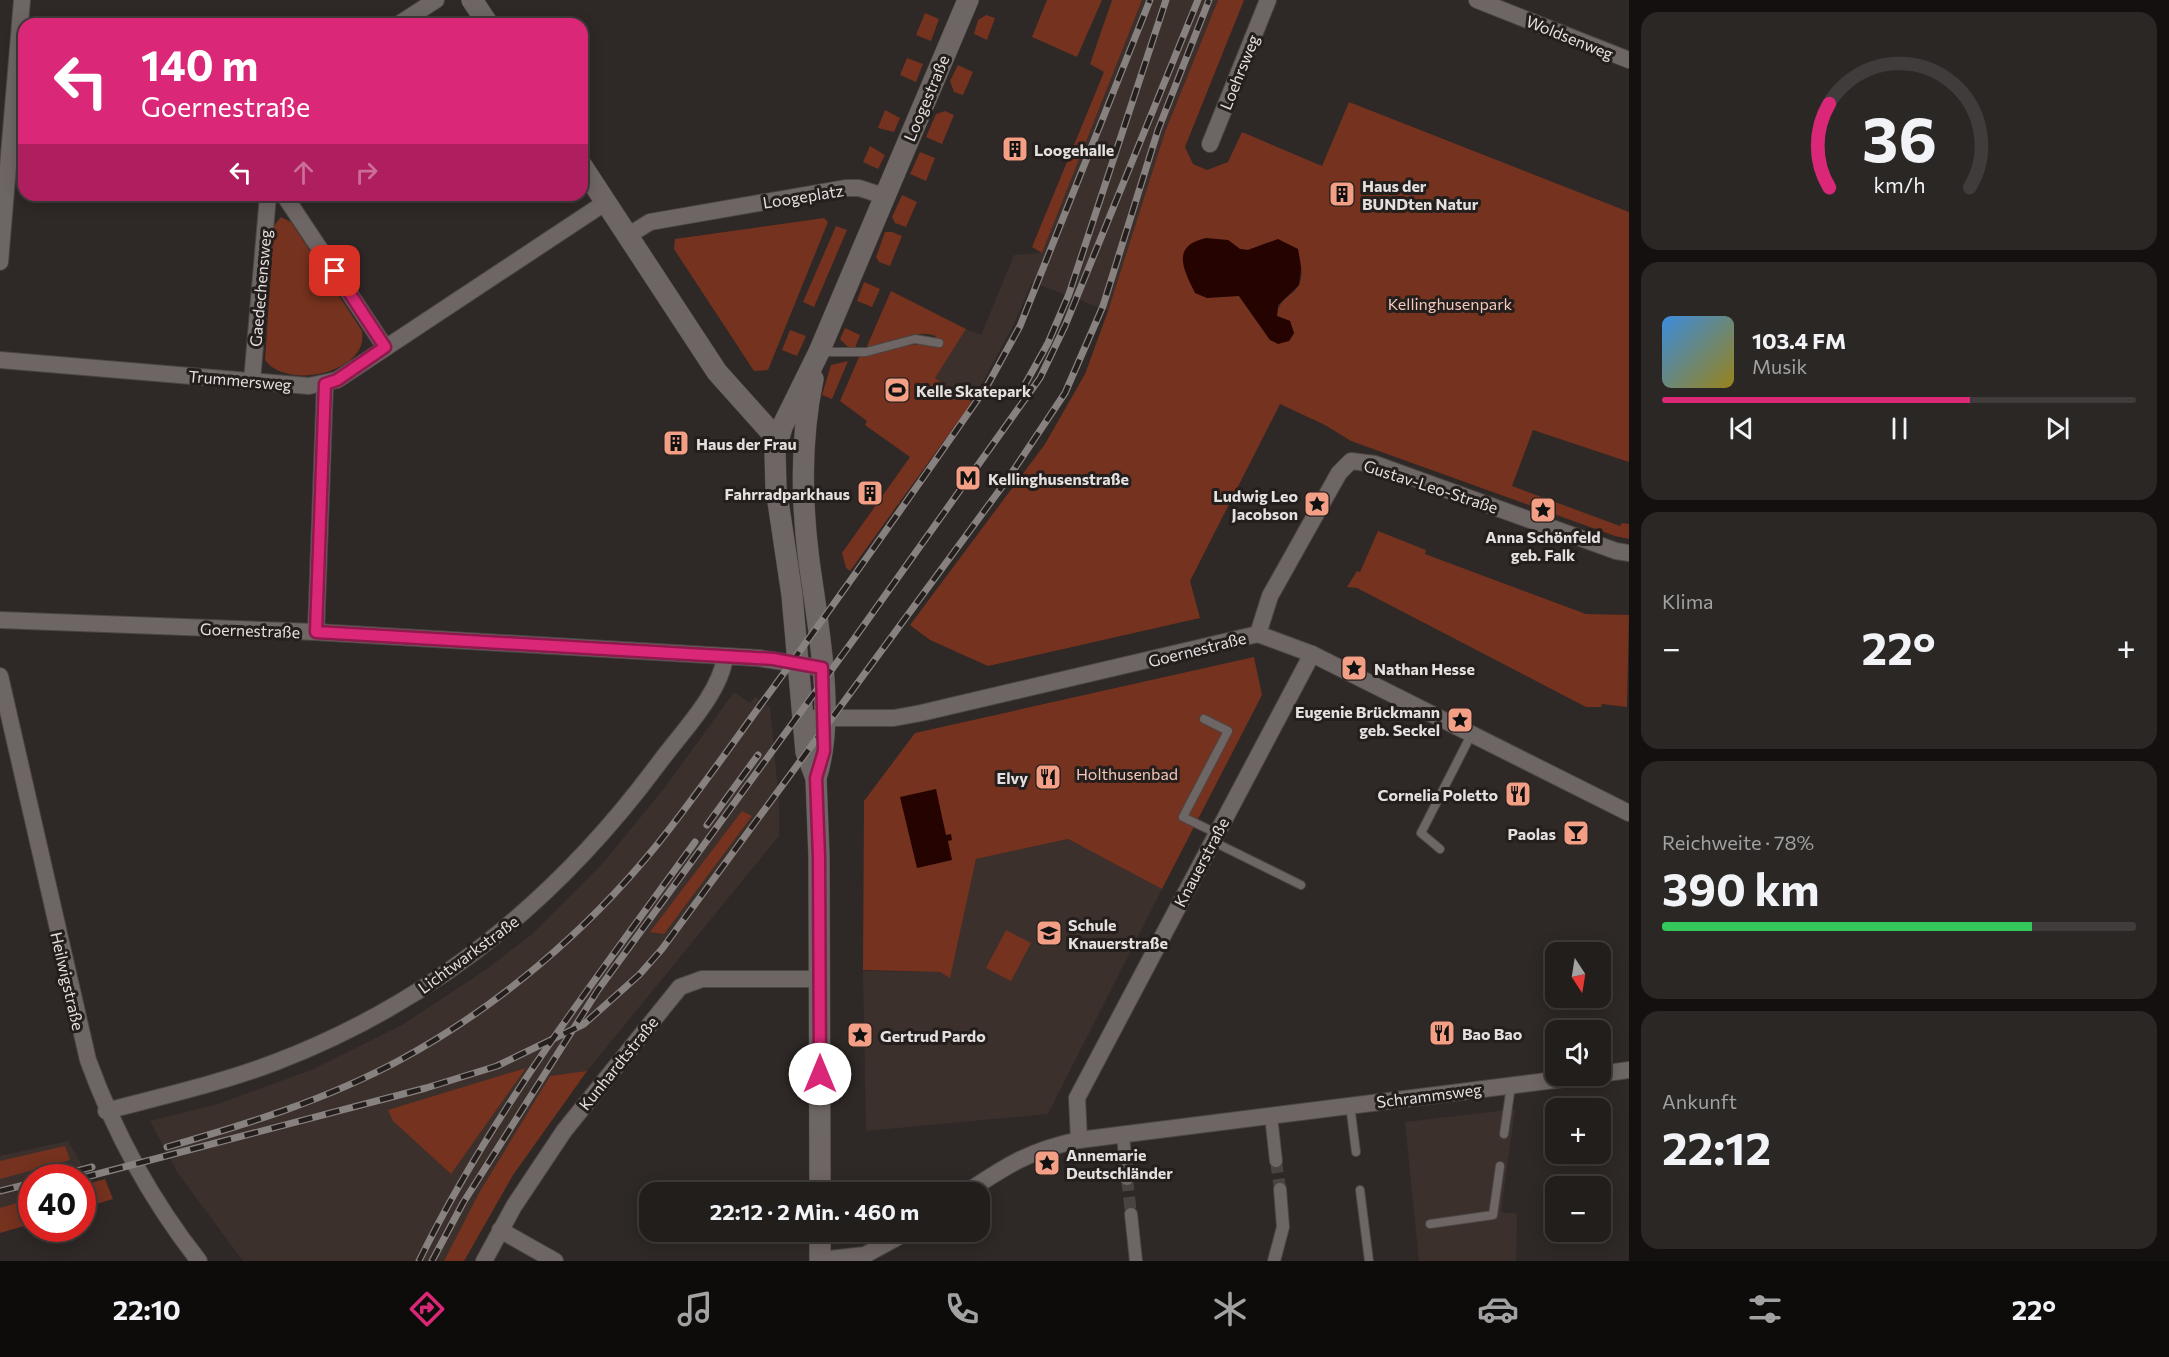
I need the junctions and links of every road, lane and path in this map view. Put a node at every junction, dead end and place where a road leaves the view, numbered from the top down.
1 (22, 0) edge
2 (436, 0) edge
3 (472, 0) edge
4 (968, 0) edge
5 (1268, 0) edge
6 (1477, 0) edge
7 (21, 18) edge
8 (408, 18) edge
9 (484, 18) edge
10 (1629, 60) edge
11 (18, 108) edge
12 (1210, 144) dead end
13 (588, 175) edge
14 (884, 196) junction
15 (267, 201) edge
16 (288, 201) edge
17 (606, 202) junction
18 (629, 235) junction
19 (0, 262) edge
20 (939, 343) dead end
21 (385, 347) junction
22 (819, 352) junction
23 (0, 360) edge
24 (252, 381) junction
25 (325, 384) junction
26 (796, 419) junction
27 (777, 440) junction
28 (781, 524) junction
29 (1629, 553) edge
30 (809, 559) junction
31 (0, 620) edge
32 (316, 632) junction
33 (1258, 634) junction
34 (1312, 654) junction
35 (725, 657) junction
36 (799, 662) junction
37 (822, 668) junction
38 (0, 676) edge
39 (803, 717) junction
40 (824, 718) junction
41 (1204, 719) dead end
42 (1472, 732) junction
43 (816, 778) junction
44 (1629, 813) edge
45 (1214, 837) junction
46 (1440, 849) dead end
47 (1301, 885) dead end
48 (820, 979) junction
49 (1629, 1070) edge
50 (1611, 1072) edge
51 (1545, 1081) edge
52 (1510, 1086) junction
53 (1350, 1105) junction
54 (106, 1111) junction
55 (1271, 1116) junction
56 (1504, 1134) dead end
57 (1123, 1135) junction
58 (1079, 1140) junction
59 (1356, 1152) dead end
60 (1276, 1161) tunnel mouth
61 (1500, 1166) dead end
62 (1127, 1179) tunnel mouth
63 (820, 1182) edge
64 (983, 1182) edge
65 (1280, 1189) tunnel mouth
66 (1360, 1190) dead end
67 (1131, 1214) tunnel mouth
68 (1430, 1224) dead end
69 (500, 1230) junction
70 (820, 1242) edge
71 (889, 1242) edge
72 (192, 1258) edge
73 (484, 1261) edge
74 (555, 1261) edge
75 (820, 1261) edge
76 (1136, 1261) edge
77 (1275, 1261) edge
78 (1369, 1261) edge

1 - 7 street
2 - 8 street
3 - 9 street
4 - 14 street, Loogestraße
5 - 12 street, Loehrsweg
6 - 10 street, Woldsenweg
11 - 19 street
13 - 17 street
14 - 18 street, Loogeplatz
14 - 22 street
15 - 24 street, Gaedechensweg
16 - 21 street
17 - 18 street
17 - 21 street, Trummersweg
18 - 27 street
20 - 22 lane
21 - 25 street, Trummersweg
22 - 26 street
23 - 24 street, Trummersweg
24 - 25 street, Trummersweg
25 - 32 street
26 - 27 street
26 - 30 street
27 - 28 street
28 - 30 street
28 - 36 street
29 - 33 street, Gustav-Leo-Straße
30 - 37 street
31 - 32 street, Goernestraße
32 - 35 street, Goernestraße
33 - 34 street, Goernestraße
33 - 40 street, Goernestraße
34 - 42 street, Goernestraße
34 - 45 street, Knauerstraße
35 - 36 street, Goernestraße
35 - 54 street, Lichtwarkstraße
36 - 37 street, Goernestraße
36 - 39 street
37 - 40 street
38 - 54 street, Heilwigstraße
39 - 40 street, Goernestraße
39 - 43 street
40 - 43 street
41 - 45 lane
42 - 44 street, Goernestraße
42 - 46 lane
43 - 48 street
45 - 47 lane
45 - 58 street, Knauerstraße
48 - 63 street
48 - 69 street, Kunhardtstraße
49 - 50 street
51 - 52 street, Schrammsweg
52 - 53 street, Schrammsweg
52 - 56 lane
53 - 55 street, Schrammsweg
53 - 59 lane
54 - 72 street, Heilwigstraße
55 - 57 street, Schrammsweg
55 - 60 street
57 - 58 street, Schrammsweg
57 - 62 street
58 - 64 street, Schrammsweg
61 - 68 lane
65 - 77 street
66 - 78 lane
67 - 76 street
69 - 73 street, Kunhardtstraße
69 - 74 street
70 - 75 street
71 - 75 street

